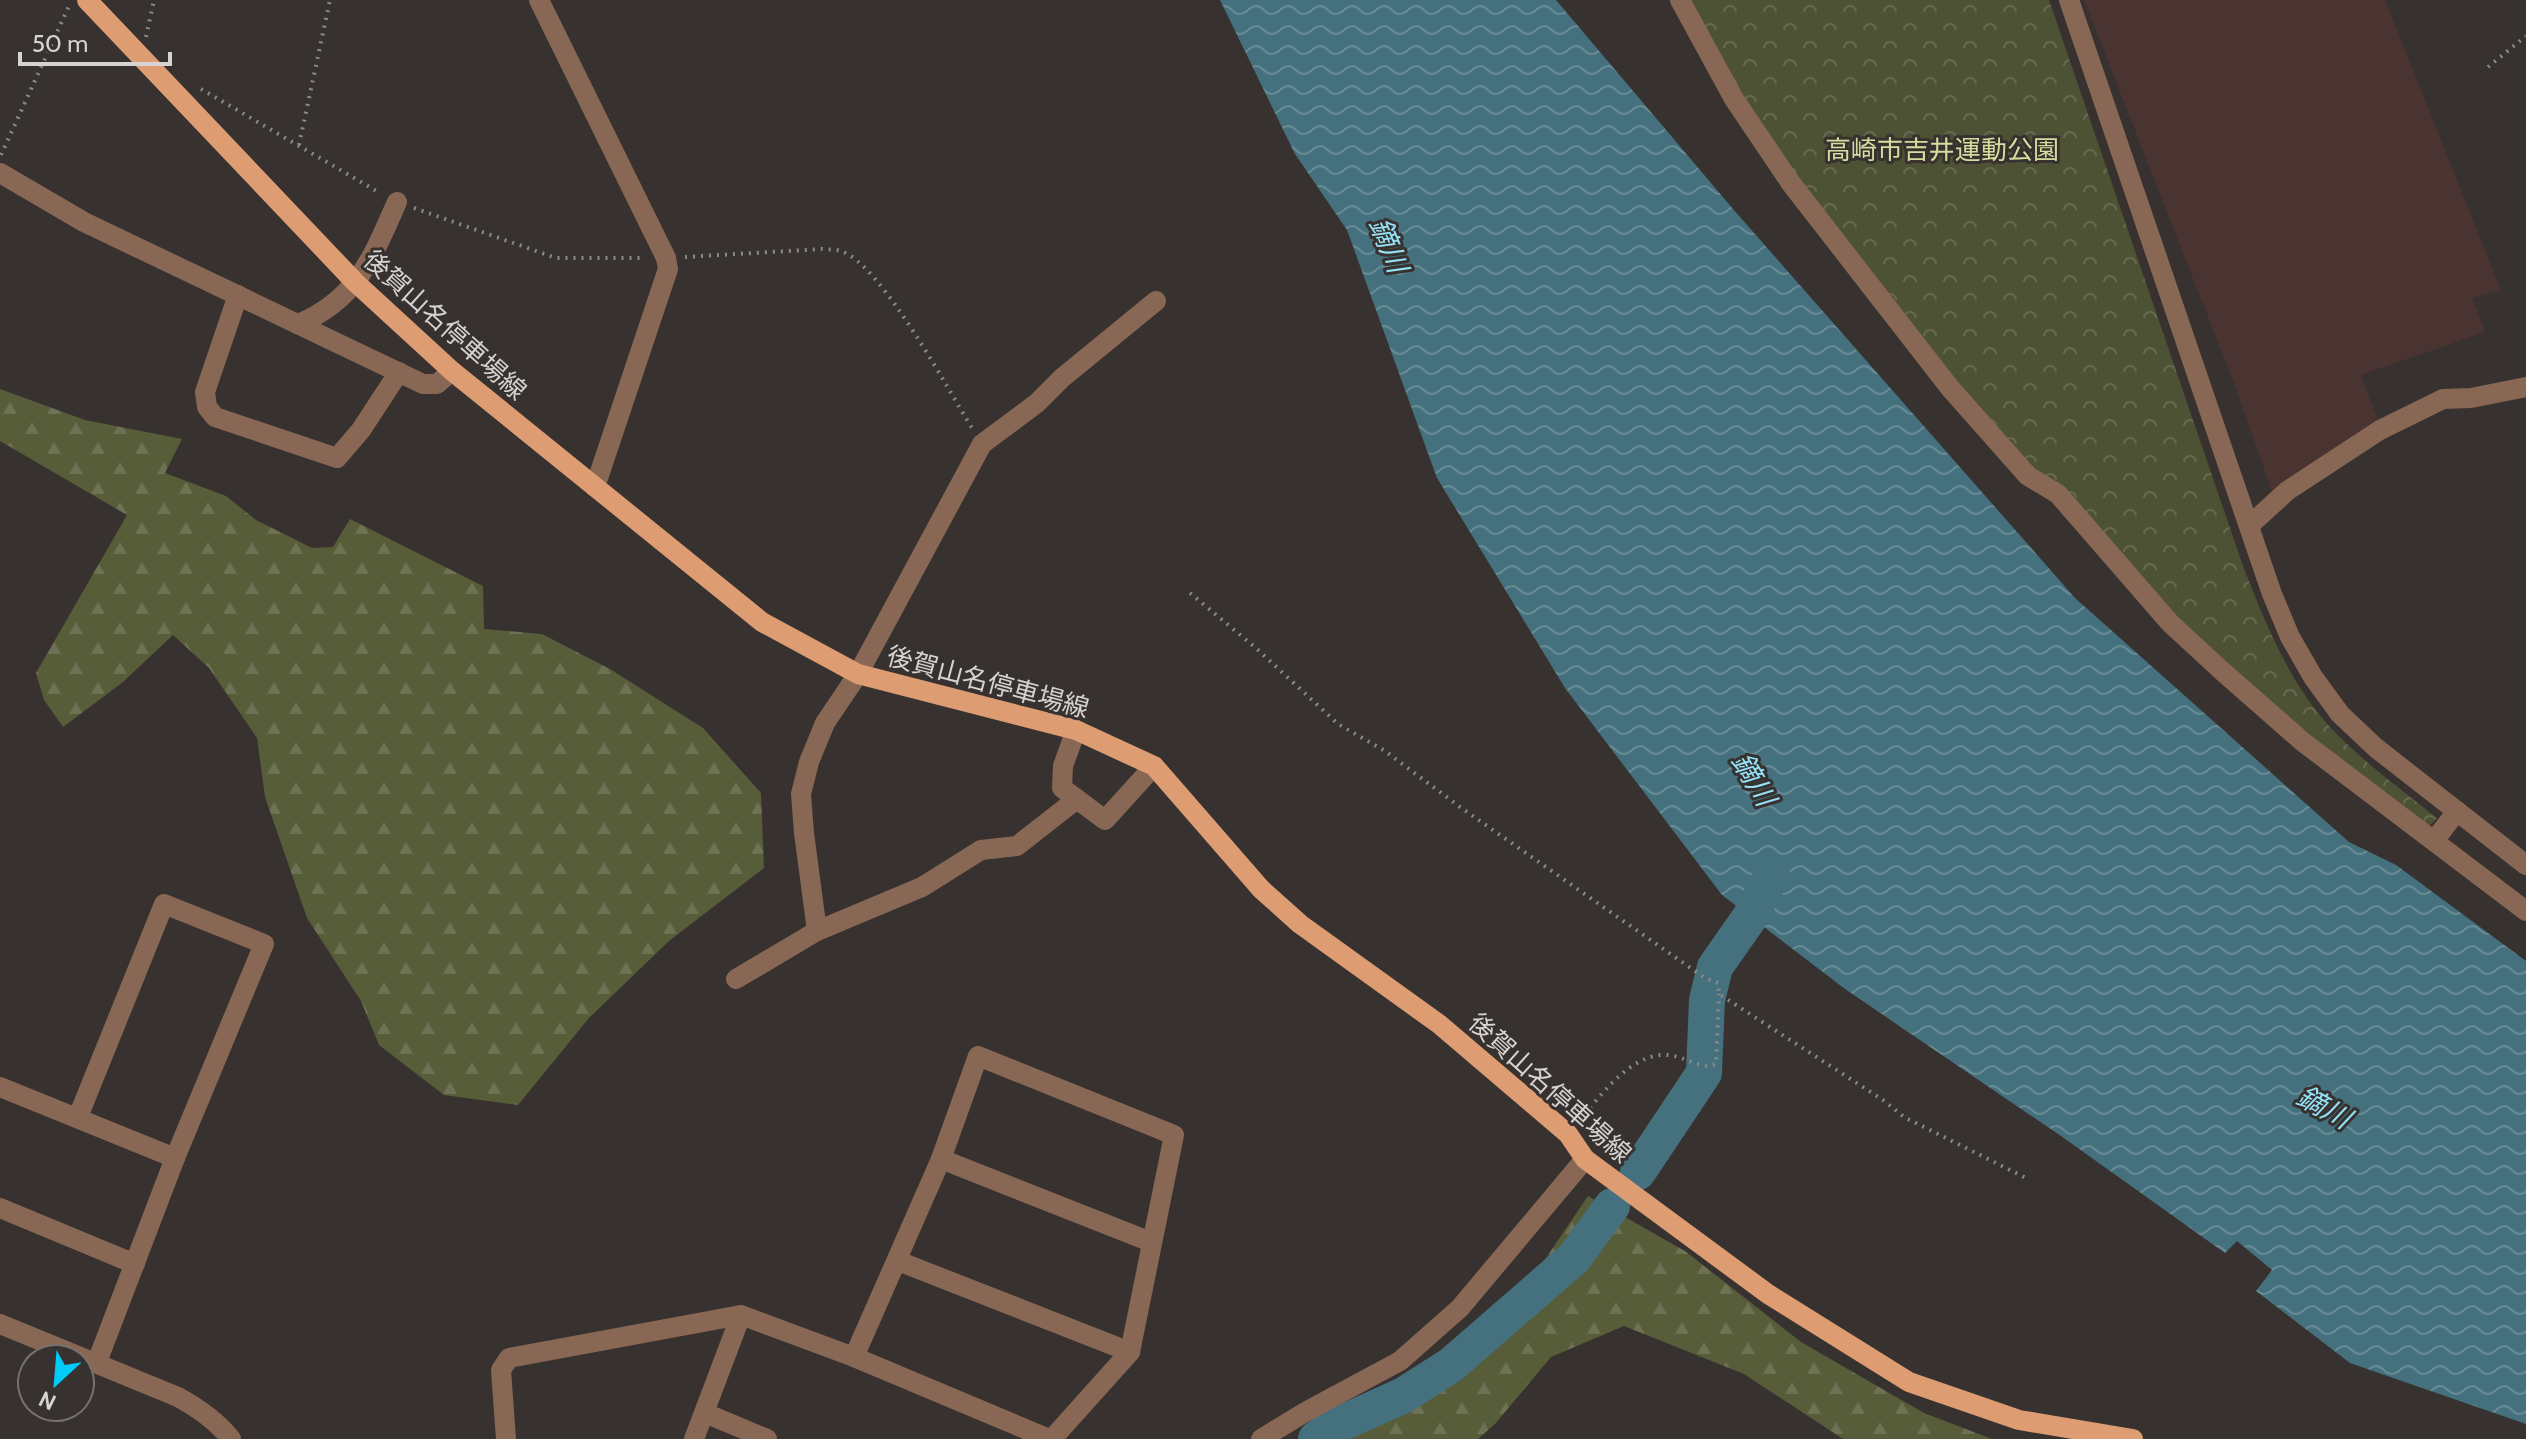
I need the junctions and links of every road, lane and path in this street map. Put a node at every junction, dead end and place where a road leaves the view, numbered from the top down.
1 (72, 0) edge
2 (87, 0) edge
3 (154, 0) edge
4 (330, 0) edge
5 (539, 0) edge
6 (1680, 0) edge
7 (2069, 0) edge
8 (2526, 36) edge
9 (149, 45) junction
10 (2488, 67) dead end
11 (197, 87) dead end
12 (299, 145) junction
13 (0, 157) edge
14 (0, 173) edge
15 (397, 202) junction
16 (666, 258) junction
17 (355, 282) junction
18 (238, 295) junction
19 (1156, 301) dead end
20 (298, 324) junction
21 (452, 371) junction
22 (399, 372) junction
23 (2526, 387) edge
24 (982, 444) junction
25 (595, 487) junction
26 (2250, 525) junction
27 (1190, 593) dead end
28 (858, 674) junction
29 (1076, 730) junction
30 (1154, 766) junction
31 (1077, 799) junction
32 (2457, 811) junction
33 (2434, 841) junction
34 (2526, 865) edge
35 (2526, 911) edge
36 (817, 931) junction
37 (736, 979) dead end
38 (1719, 994) junction
39 (0, 1087) edge
40 (78, 1117) junction
41 (1568, 1134) junction
42 (175, 1158) junction
43 (941, 1159) junction
44 (1585, 1159) junction
45 (2026, 1178) dead end
46 (0, 1208) edge
47 (1151, 1242) junction
48 (898, 1261) junction
49 (135, 1264) junction
50 (741, 1315) junction
51 (0, 1324) edge
52 (1130, 1352) junction
53 (854, 1357) junction
54 (97, 1362) junction
55 (705, 1413) junction
56 (231, 1439) edge
57 (506, 1439) edge
58 (694, 1439) edge
59 (767, 1439) edge
60 (1051, 1439) edge
61 (1261, 1439) edge
62 (2133, 1439) edge

1 - 13 path
2 - 9 main road, 後賀山名停車場線
3 - 9 path
4 - 12 path
5 - 16 street
6 - 33 street
7 - 26 street
8 - 10 path
9 - 17 main road, 後賀山名停車場線
11 - 12 path
12 - 15 path
14 - 18 street
15 - 16 path
15 - 17 street
16 - 24 path
16 - 25 street
17 - 20 street
17 - 21 main road, 後賀山名停車場線
18 - 20 street
18 - 22 street
19 - 24 street
20 - 22 street
21 - 22 street
21 - 25 main road, 後賀山名停車場線
23 - 26 street
24 - 28 street
25 - 28 main road, 後賀山名停車場線
26 - 32 street
27 - 38 path
28 - 29 main road, 後賀山名停車場線
28 - 36 street
29 - 30 main road, 後賀山名停車場線
29 - 31 street
30 - 31 street
30 - 41 main road, 後賀山名停車場線
31 - 36 street
32 - 33 street
32 - 34 street
33 - 35 street
36 - 37 street
38 - 41 path
38 - 45 path
39 - 40 street
40 - 42 street
40 - 42 street
41 - 44 main road, 後賀山名停車場線
42 - 49 street
43 - 47 street
43 - 47 street
43 - 48 street
44 - 61 street
44 - 62 main road, 後賀山名停車場線
46 - 49 street
47 - 52 street
48 - 52 street
48 - 53 street
49 - 54 street
50 - 53 street
50 - 55 street
50 - 57 street
51 - 54 street
52 - 60 street
53 - 60 street
54 - 56 street
55 - 58 street
55 - 59 street

